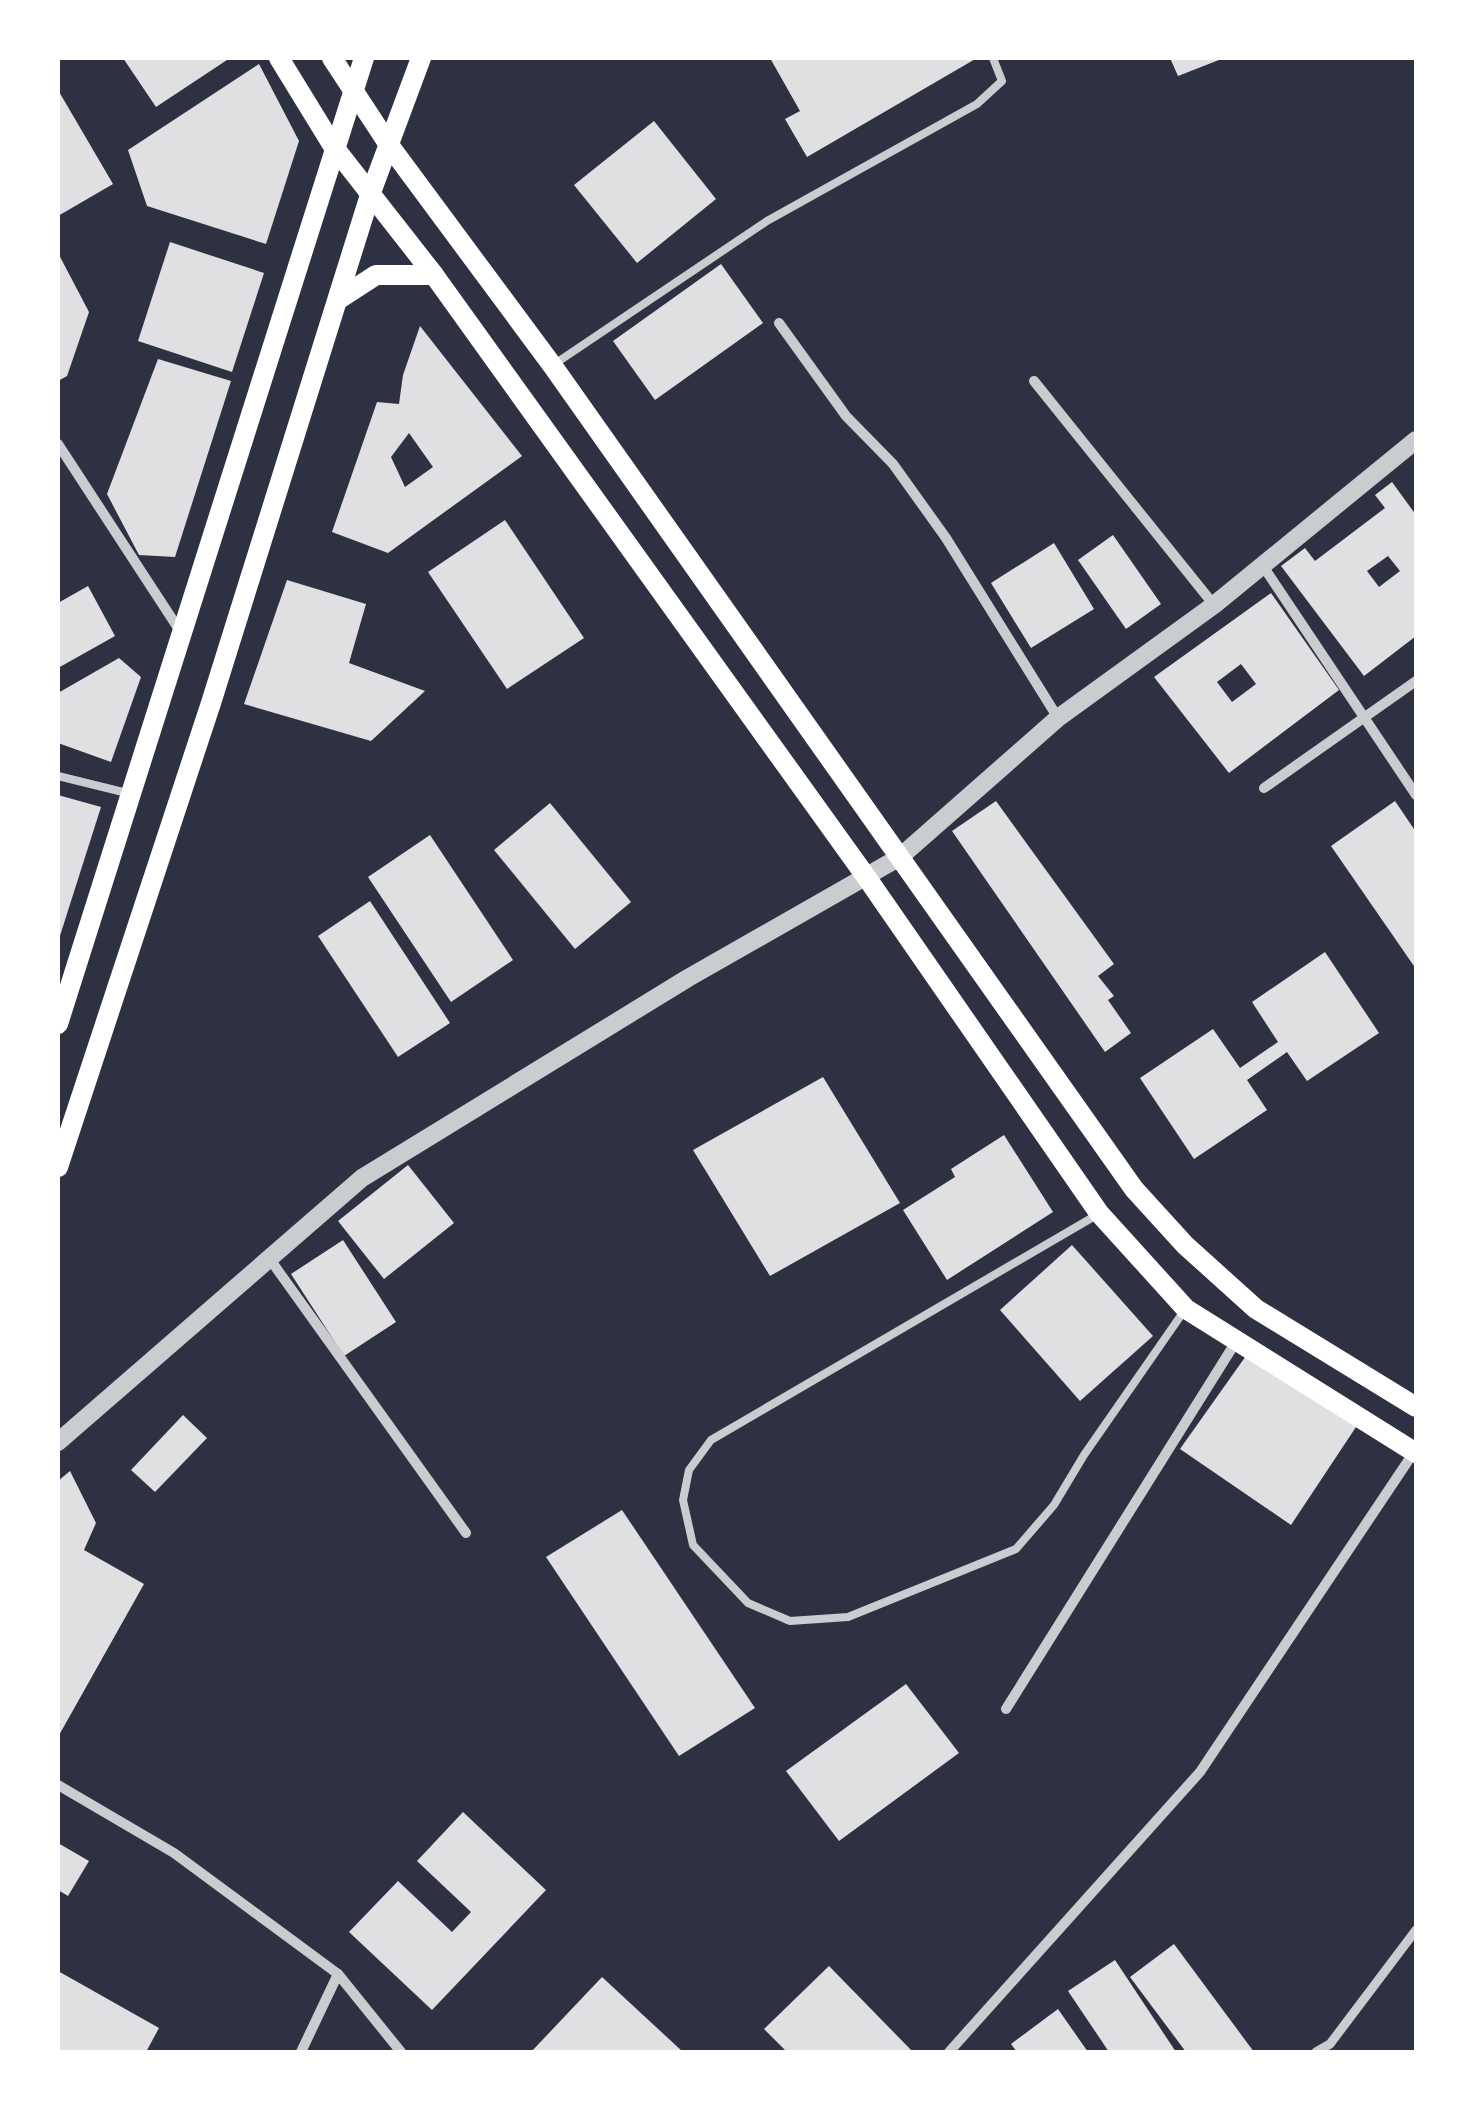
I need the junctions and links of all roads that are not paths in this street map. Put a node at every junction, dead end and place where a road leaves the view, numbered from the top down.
1 (278, 58) edge
2 (332, 58) edge
3 (364, 58) edge
4 (421, 58) edge
5 (994, 58) edge
6 (352, 90) junction
7 (389, 145) junction
8 (334, 146) junction
9 (370, 196) junction
10 (434, 275) junction
11 (339, 300) junction
12 (779, 323) dead end
13 (552, 365) junction
14 (1034, 382) dead end
15 (1416, 440) edge
16 (58, 444) edge
17 (1263, 566) junction
18 (1214, 604) junction
19 (182, 635) junction
20 (1416, 681) edge
21 (1058, 718) junction
22 (1364, 718) junction
23 (58, 776) edge
24 (1264, 788) dead end
25 (131, 794) junction
26 (1416, 795) edge
27 (900, 858) junction
28 (867, 878) junction
29 (58, 1024) edge
30 (58, 1167) edge
31 (1099, 1213) junction
32 (269, 1258) junction
33 (1186, 1309) junction
34 (1237, 1340) junction
35 (1416, 1407) edge
36 (58, 1442) edge
37 (1416, 1451) edge
38 (466, 1533) dead end
39 (1006, 1709) dead end
40 (58, 1785) edge
41 (1416, 1930) edge
42 (338, 1974) junction
43 (302, 2052) edge
44 (401, 2052) edge
45 (948, 2052) edge
46 (1316, 2052) edge

1 - 8 main road
2 - 6 main road
3 - 6 main road
4 - 7 main road
5 - 13 lane
6 - 7 main road
6 - 8 main road
7 - 9 main road
7 - 13 main road
8 - 9 main road
8 - 19 main road
9 - 10 main road
9 - 11 main road
10 - 11 main road
10 - 28 main road
11 - 30 main road
12 - 21 street
13 - 27 main road
14 - 18 street
15 - 17 street
16 - 19 street
17 - 18 street
17 - 22 street
18 - 21 street
19 - 25 main road
20 - 22 street
21 - 27 street
22 - 24 street
22 - 26 street
23 - 25 lane
25 - 29 main road
27 - 28 street
27 - 35 main road
28 - 31 main road
28 - 32 street
31 - 33 main road
31 - 33 lane
32 - 36 street
32 - 38 street
33 - 34 main road
34 - 37 main road
34 - 39 street
37 - 45 street
40 - 42 street
41 - 46 street
42 - 43 street
42 - 44 street

